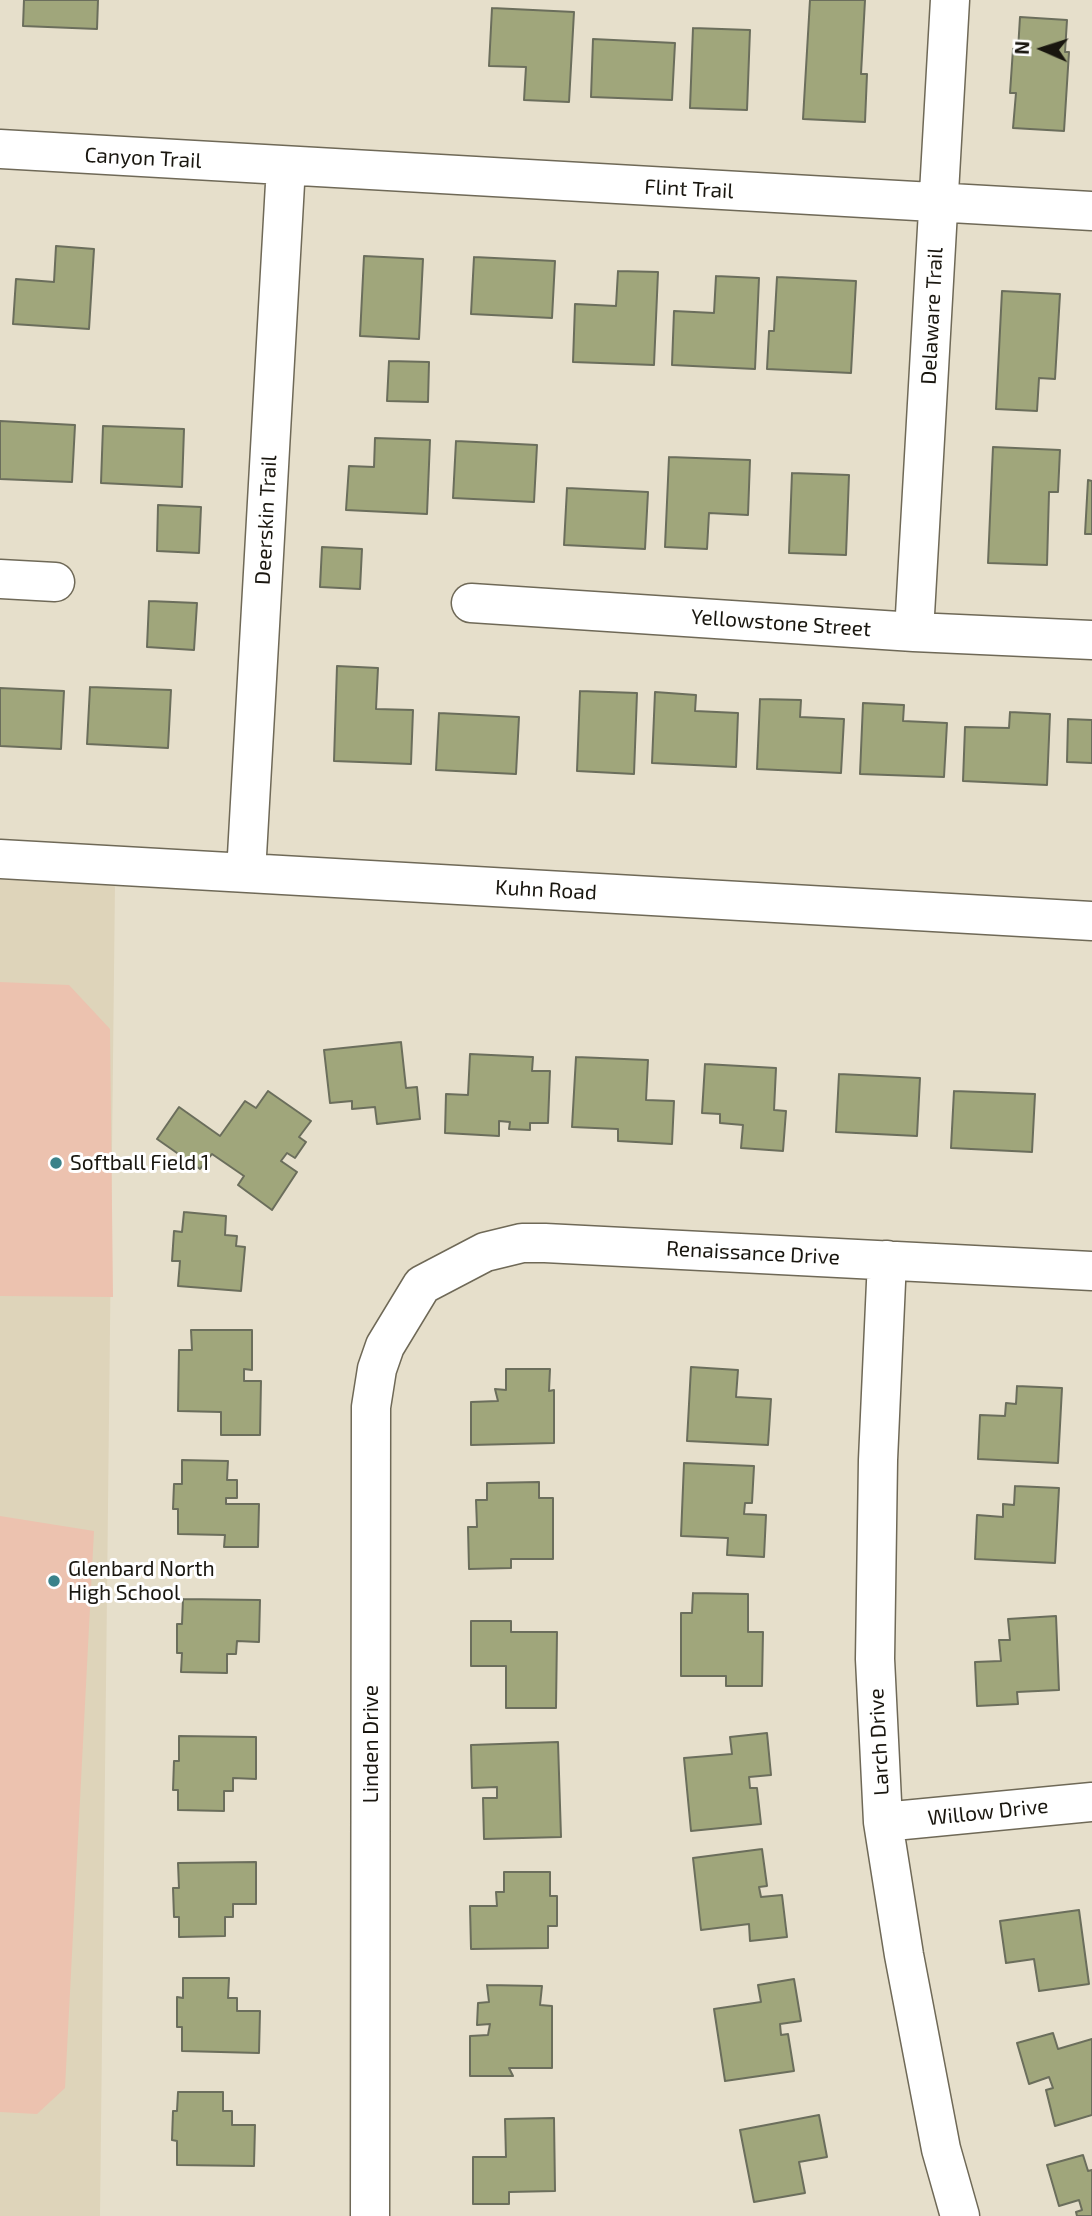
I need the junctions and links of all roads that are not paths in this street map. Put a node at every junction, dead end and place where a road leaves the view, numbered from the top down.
1 (950, 0) edge
2 (0, 149) edge
3 (286, 166) junction
4 (939, 203) junction
5 (1092, 211) edge
6 (0, 579) edge
7 (55, 582) dead end
8 (471, 603) dead end
9 (914, 632) junction
10 (1092, 640) edge
11 (0, 859) edge
12 (246, 873) junction
13 (1092, 921) edge
14 (887, 1260) junction
15 (1092, 1271) edge
16 (422, 1284) joint
17 (1092, 1802) edge
18 (883, 1822) junction
19 (370, 2216) edge
20 (960, 2216) edge

1 - 4 street, Delaware Trail
2 - 3 street, Canyon Trail
3 - 4 street, Flint Trail
3 - 12 street, Deerskin Trail
4 - 5 street, Flint Trail
4 - 9 street, Delaware Trail
6 - 7 street
8 - 9 street, Yellowstone Street
9 - 10 street, Yellowstone Street
11 - 12 street, Kuhn Road
12 - 13 street, Kuhn Road
14 - 15 street, Renaissance Drive
14 - 16 street, Renaissance Drive
14 - 18 street, Larch Drive
16 - 19 street, Linden Drive
17 - 18 street, Willow Drive
18 - 20 street, Larch Drive

